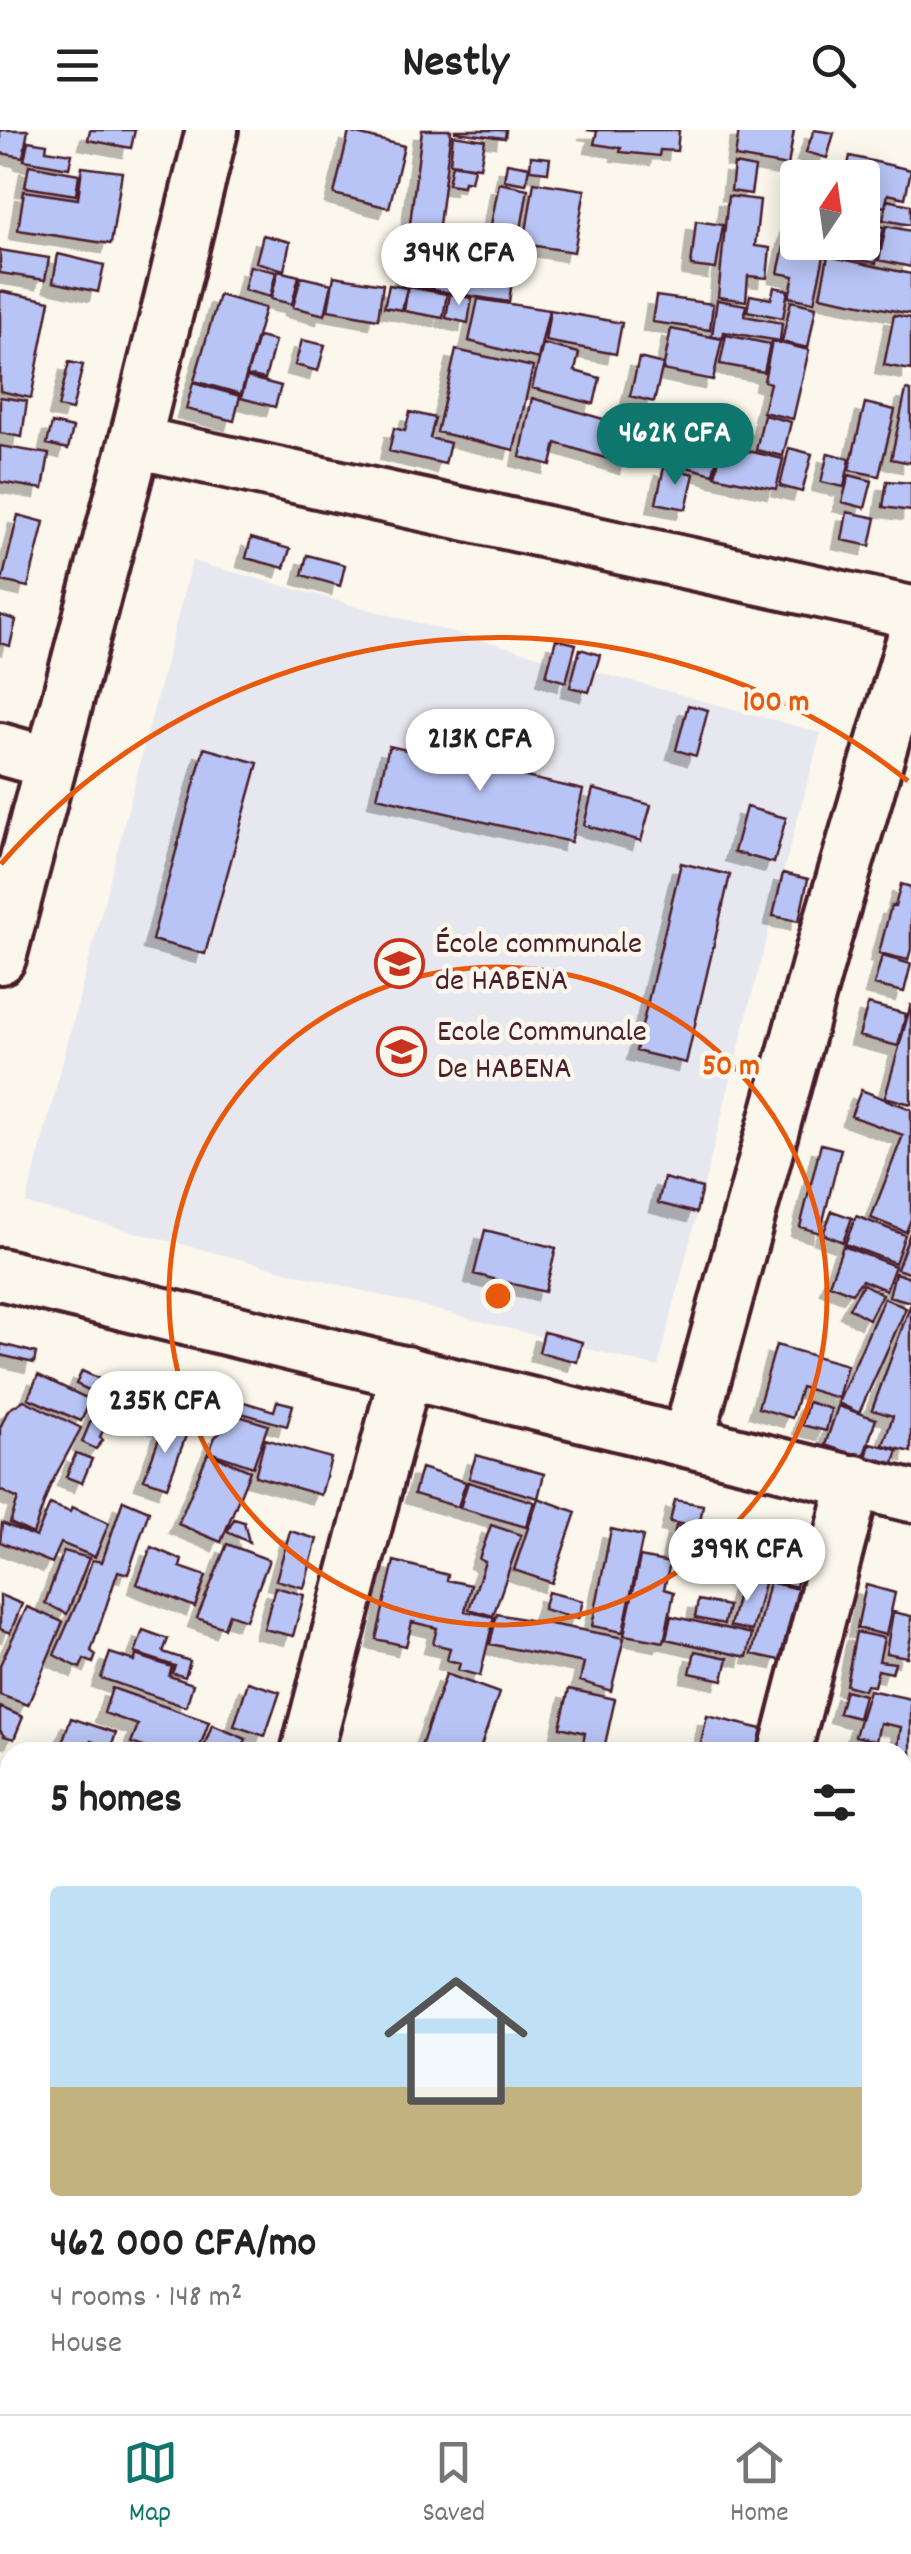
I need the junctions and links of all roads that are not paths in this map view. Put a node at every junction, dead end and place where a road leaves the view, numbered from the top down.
1 (212, 130) edge
2 (135, 442) junction
3 (911, 612) edge
4 (911, 646) edge
5 (0, 750) edge
6 (50, 763) junction
7 (0, 958) edge
8 (0, 1274) edge
9 (406, 1372) junction
10 (688, 1440) junction
11 (856, 1480) junction
12 (911, 1496) edge
13 (310, 1742) edge
14 (787, 1742) edge

1 - 2 street
2 - 3 street
2 - 6 street
4 - 10 street
5 - 6 street
6 - 7 street
8 - 9 street
9 - 10 street
9 - 13 street
10 - 11 street
11 - 12 street
11 - 14 street

